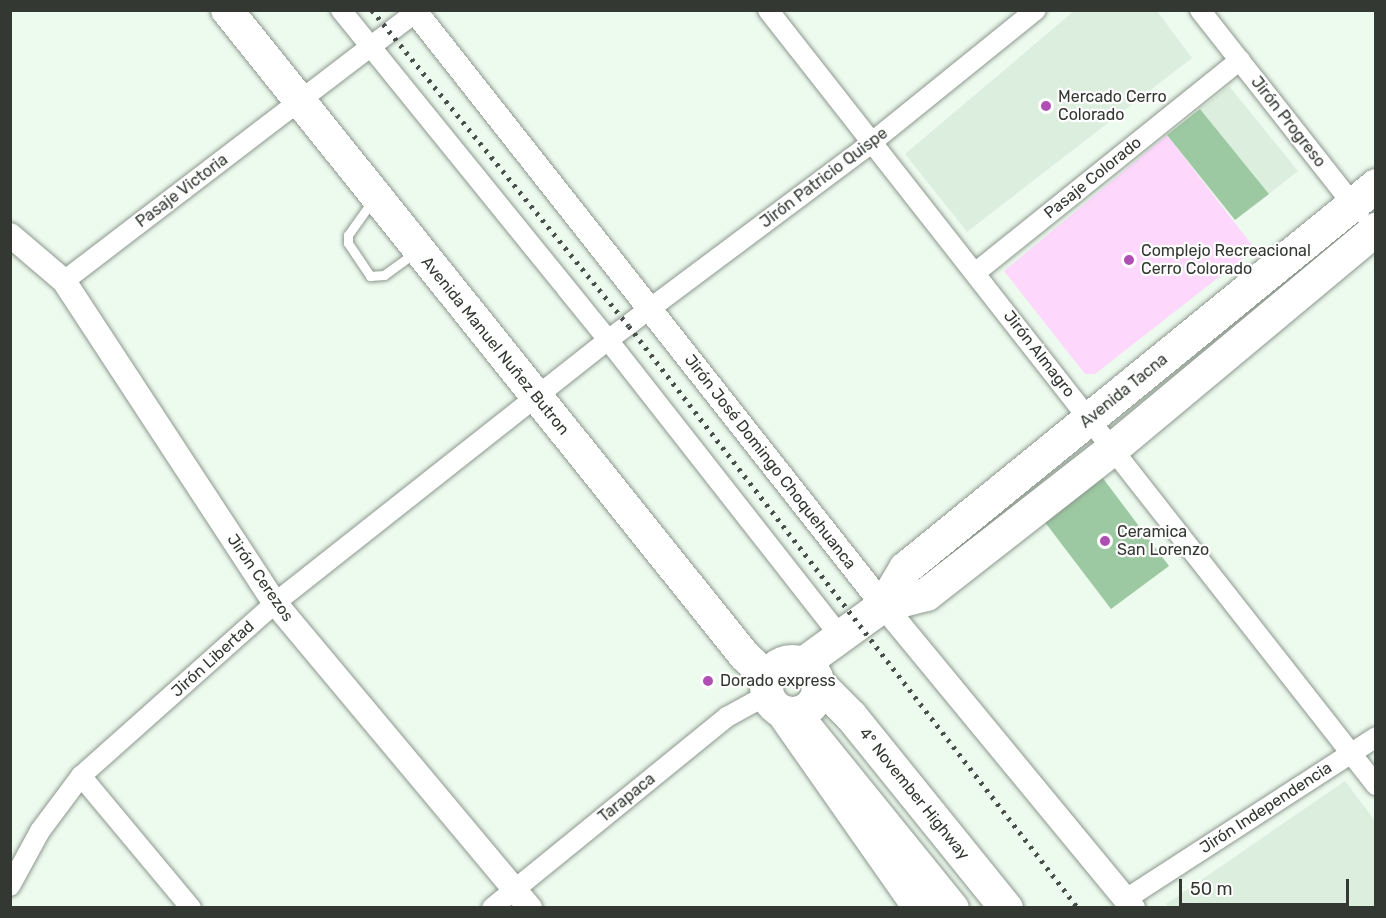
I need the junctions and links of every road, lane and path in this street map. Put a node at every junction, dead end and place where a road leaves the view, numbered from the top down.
1 (227, 10) edge
2 (341, 10) edge
3 (768, 10) edge
4 (1036, 10) edge
5 (1200, 10) edge
6 (416, 11) edge
7 (372, 49) junction
8 (1240, 60) junction
9 (300, 101) junction
10 (871, 143) junction
11 (1364, 194) edge
12 (376, 196) junction
13 (1375, 231) edge
14 (10, 235) edge
15 (419, 250) junction
16 (975, 273) junction
17 (64, 281) junction
18 (651, 310) junction
19 (608, 340) junction
20 (537, 399) junction
21 (1090, 419) junction
22 (1114, 447) junction
23 (275, 603) junction
24 (883, 605) junction
25 (839, 635) junction
26 (811, 673) junction
27 (776, 699) junction
28 (1376, 737) edge
29 (1351, 754) junction
30 (81, 776) junction
31 (1376, 784) edge
32 (10, 886) edge
33 (515, 889) junction
34 (1130, 903) edge
35 (191, 908) edge
36 (492, 908) edge
37 (530, 908) edge
38 (916, 908) edge
39 (952, 908) edge
40 (1006, 908) edge

1 - 9 main road, Avenida Manuel Nuñez Butron
2 - 7 street
3 - 10 street, Jirón Almagro
4 - 10 street, Jirón Patricio Quispe
5 - 8 street, Jirón Progreso
6 - 7 street, Pasaje Victoria
6 - 18 street, Jirón José Domingo Choquehuanca
7 - 9 street, Pasaje Victoria
7 - 19 street
8 - 11 street, Jirón Progreso
8 - 16 street, Pasaje Colorado
9 - 12 main road, Avenida Manuel Nuñez Butron
9 - 17 street, Pasaje Victoria
10 - 16 street, Jirón Almagro
10 - 18 street, Jirón Patricio Quispe
11 - 13 street, Jirón Progreso
11 - 21 highway, Avenida Tacna
12 - 15 main road, Avenida Manuel Nuñez Butron
12 - 15 lane
13 - 22 highway, Avenida Tacna
14 - 17 street, Jirón Cerezos
15 - 20 main road, Avenida Manuel Nuñez Butron
16 - 21 street, Jirón Almagro
17 - 23 street, Jirón Cerezos
18 - 19 street, Jirón Patricio Quispe
18 - 24 street, Jirón José Domingo Choquehuanca
19 - 20 street, Jirón Patricio Quispe
19 - 25 street
20 - 23 street, Jirón Libertad
20 - 27 main road, Avenida Manuel Nuñez Butron
21 - 22 street, Jirón Almagro
21 - 24 highway, Avenida Tacna
22 - 24 highway, Avenida Tacna
22 - 29 street, Jirón Almagro
23 - 30 street, Jirón Libertad
23 - 33 street, Jirón Cerezos
24 - 25 highway, Avenida Tacna
24 - 34 street, Jirón José Domingo Choquehuanca
25 - 26 highway, Avenida Tacna
26 - 27 highway
26 - 27 highway
26 - 40 highway, 4° November Highway
27 - 33 street, Tarapaca
27 - 38 main road
27 - 39 highway
28 - 29 street, Jirón Independencia
29 - 31 street, Jirón Almagro
29 - 34 street, Jirón Independencia
30 - 32 street, Jirón Libertad
30 - 35 street
33 - 36 street, Tarapaca
33 - 37 street, Jirón Cerezos

